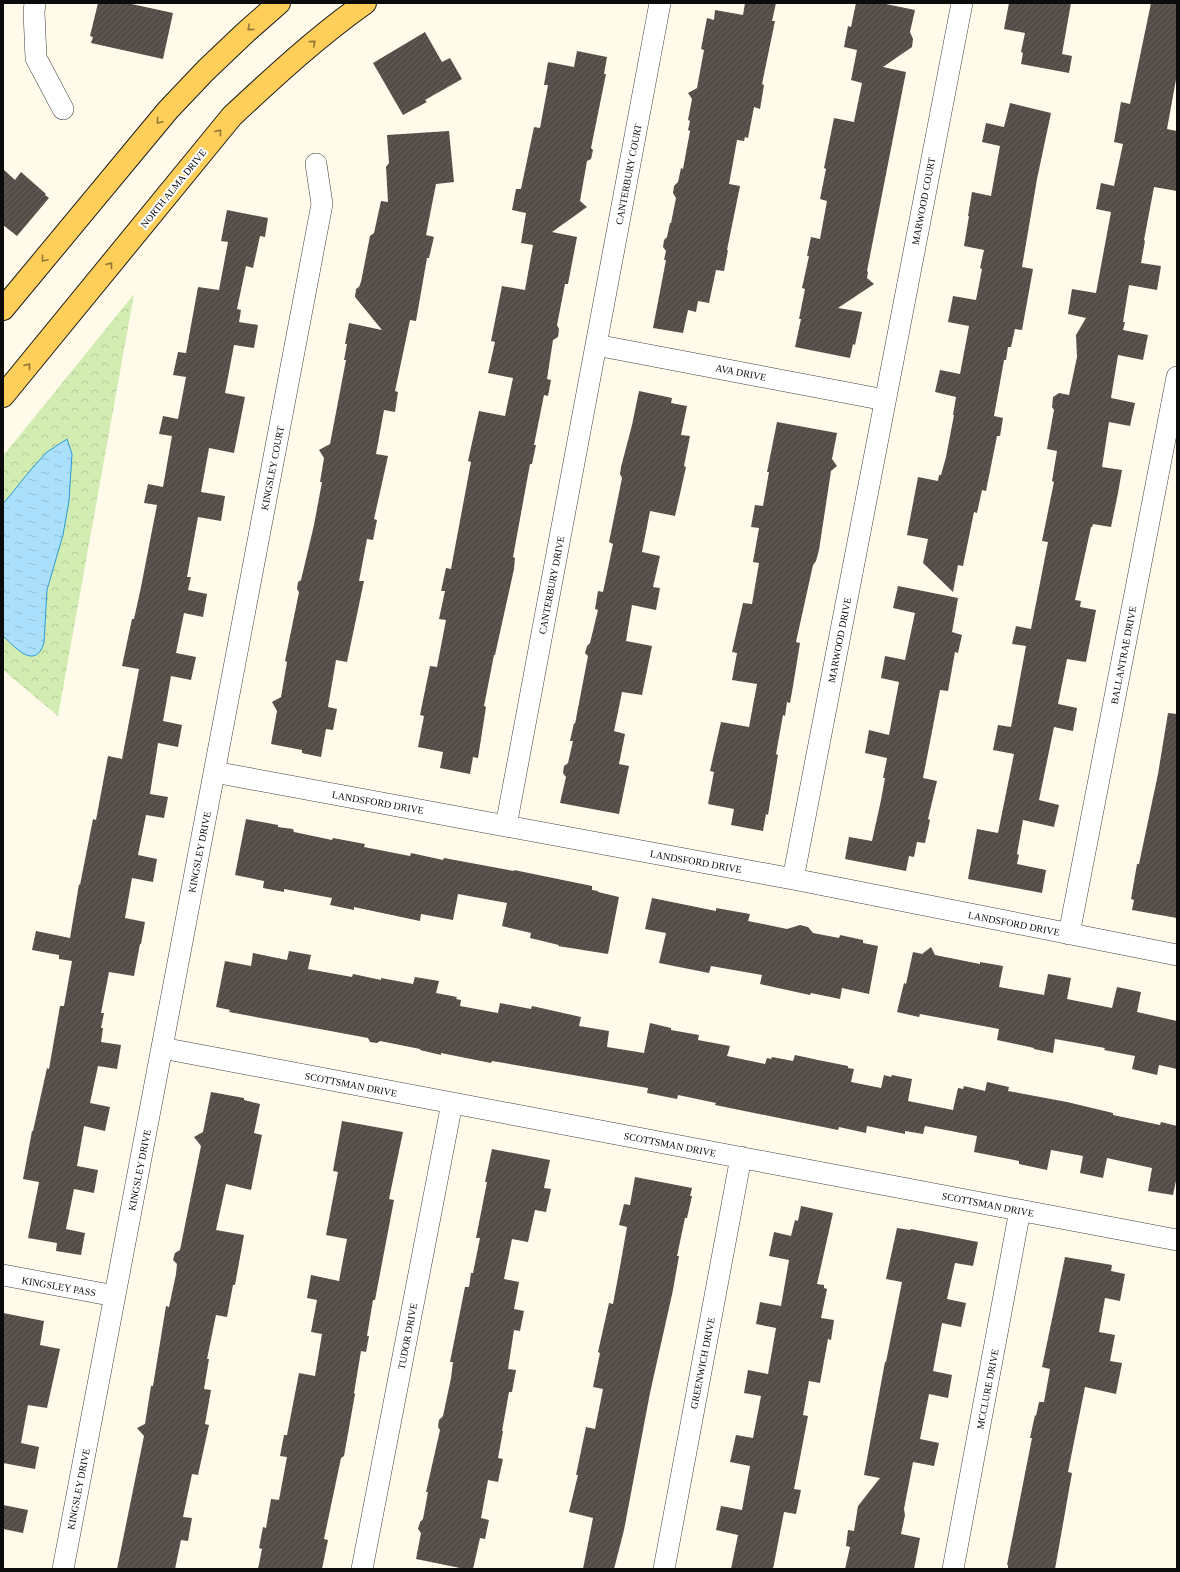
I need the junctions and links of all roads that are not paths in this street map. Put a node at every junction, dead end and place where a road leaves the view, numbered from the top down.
1 (35, 3) edge
2 (279, 3) edge
3 (365, 3) edge
4 (660, 3) edge
5 (962, 3) edge
6 (63, 109) dead end
7 (316, 164) dead end
8 (3, 309) edge
9 (596, 345) junction
10 (1177, 377) edge
11 (3, 396) edge
12 (885, 400) junction
13 (214, 772) junction
14 (506, 826) junction
15 (793, 879) junction
16 (1070, 934) junction
17 (1177, 955) edge
18 (162, 1048) junction
19 (452, 1103) junction
20 (741, 1157) junction
21 (1020, 1210) junction
22 (1177, 1240) edge
23 (3, 1276) edge
24 (115, 1296) junction
25 (63, 1569) edge
26 (362, 1569) edge
27 (664, 1569) edge
28 (953, 1569) edge

1 - 6 street
2 -> 8 main road
11 -> 3 main road, NORTH ALMA DRIVE
4 - 9 street, CANTERBURY COURT
5 - 12 street, MARWOOD COURT
7 - 13 street, KINGSLEY COURT
9 - 12 street, AVA DRIVE
9 - 14 street, CANTERBURY DRIVE
10 - 16 street, BALLANTRAE DRIVE
12 - 15 street, MARWOOD DRIVE
13 - 14 street, LANDSFORD DRIVE
13 - 18 street, KINGSLEY DRIVE
14 - 15 street, LANDSFORD DRIVE
15 - 16 street, LANDSFORD DRIVE
16 - 17 street, LANDSFORD DRIVE
18 - 19 street, SCOTTSMAN DRIVE
18 - 24 street, KINGSLEY DRIVE
19 - 20 street, SCOTTSMAN DRIVE
19 - 26 street, TUDOR DRIVE
20 - 21 street, SCOTTSMAN DRIVE
20 - 27 street, GREENWICH DRIVE
21 - 22 street, SCOTTSMAN DRIVE
21 - 28 street, MCCLURE DRIVE
23 - 24 street, KINGSLEY PASS
24 - 25 street, KINGSLEY DRIVE

